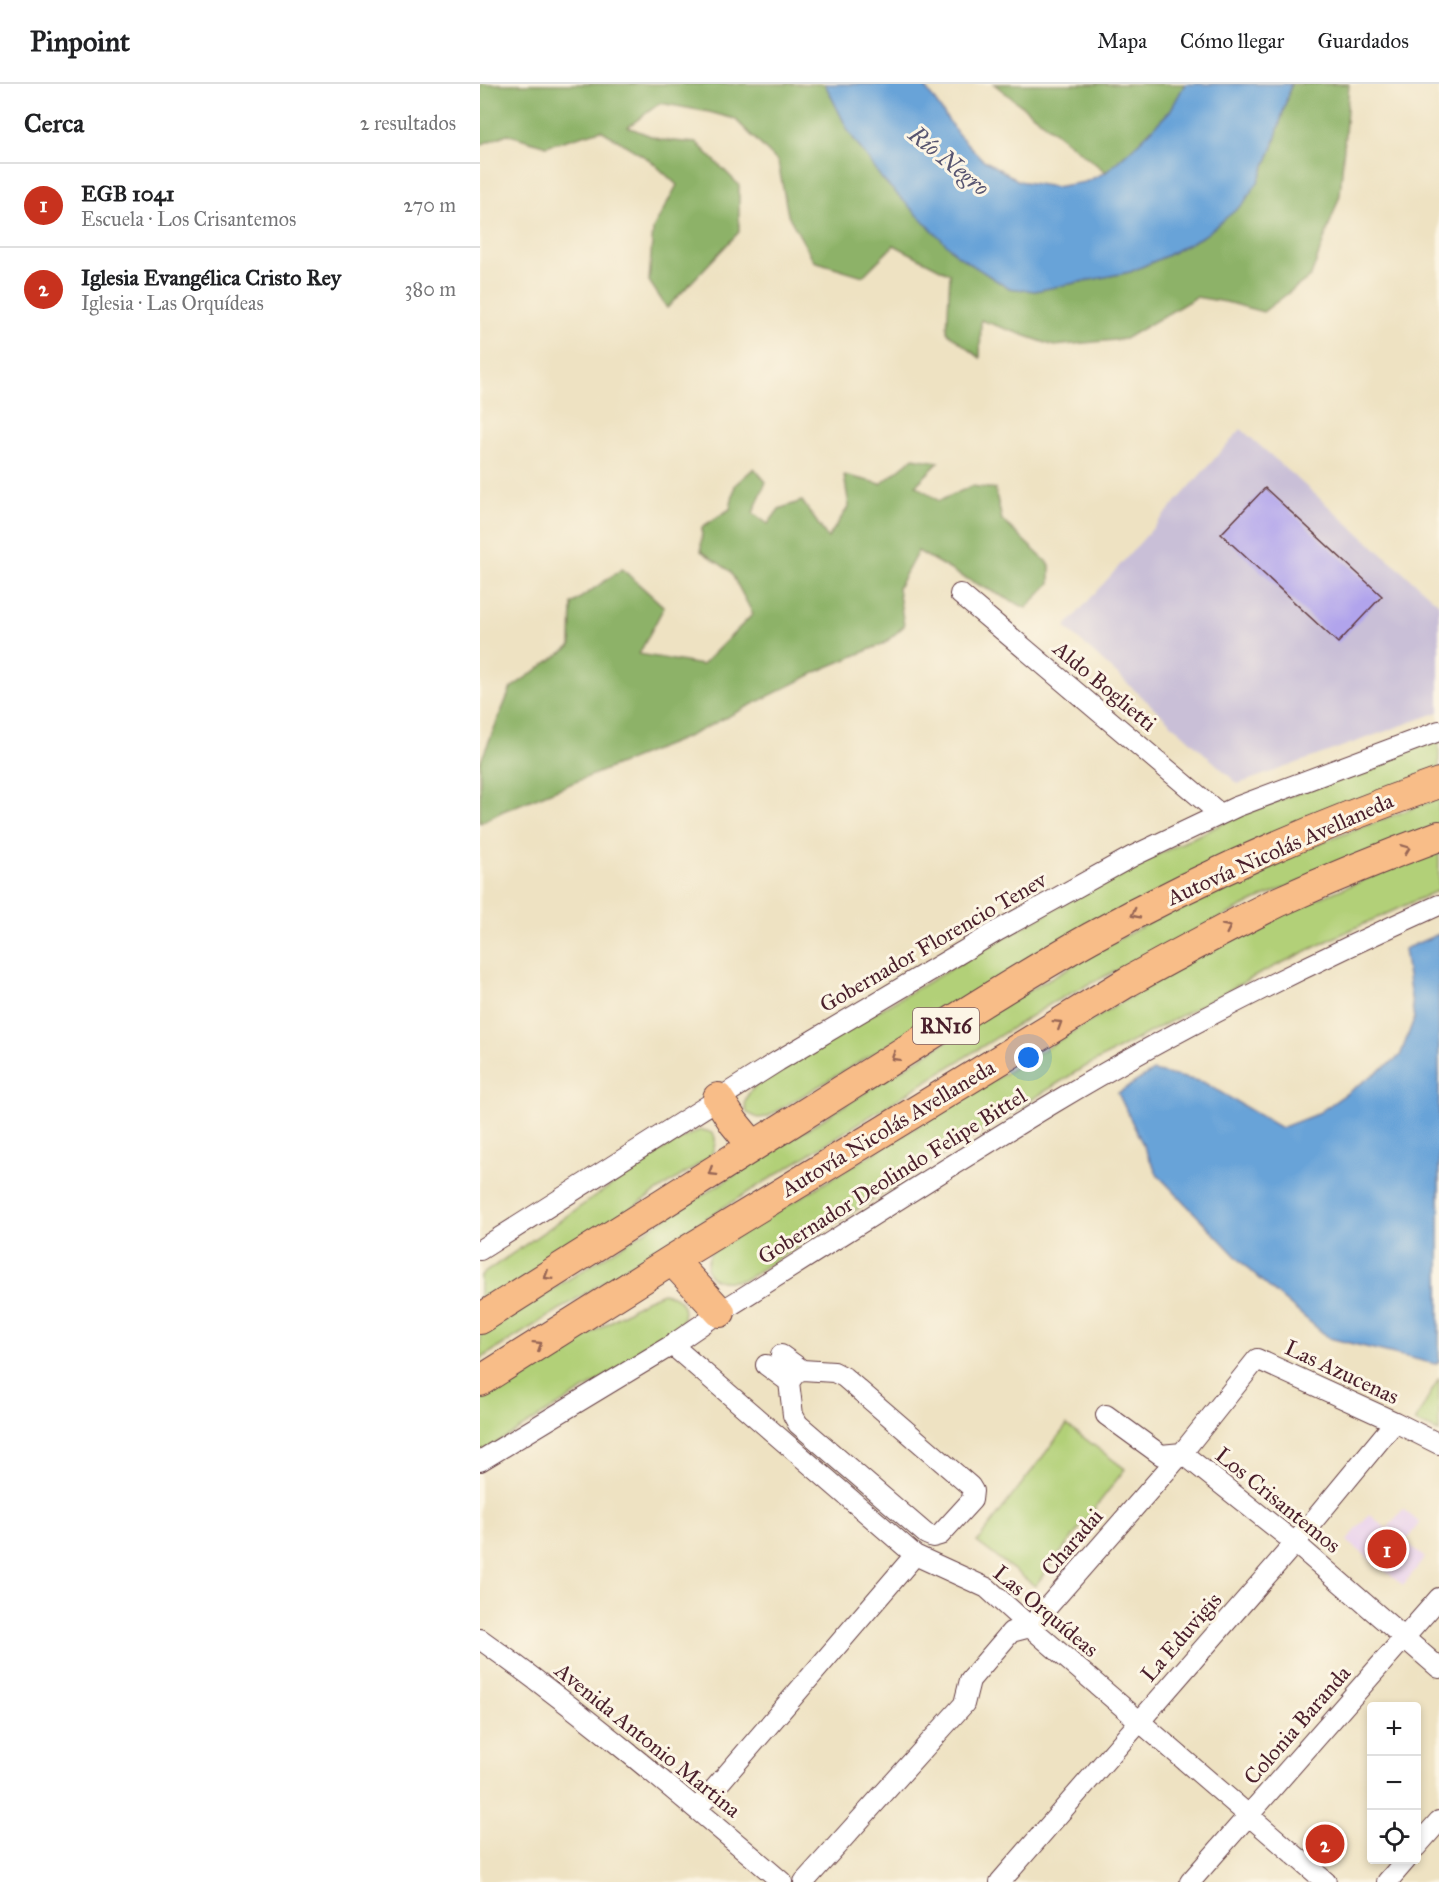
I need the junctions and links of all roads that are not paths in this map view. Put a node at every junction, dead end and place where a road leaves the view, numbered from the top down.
1 (960, 594) dead end
2 (1439, 731) edge
3 (1439, 783) edge
4 (1220, 814) junction
5 (1439, 836) edge
6 (1439, 905) edge
7 (718, 1098) junction
8 (753, 1146) junction
9 (480, 1250) edge
10 (672, 1260) junction
11 (720, 1312) junction
12 (480, 1319) edge
13 (672, 1345) junction
14 (1257, 1359) joint
15 (773, 1360) dead end
16 (796, 1376) junction
17 (480, 1381) edge
18 (1106, 1415) dead end
19 (1395, 1422) junction
20 (1439, 1444) edge
21 (1182, 1453) junction
22 (480, 1461) edge
23 (1295, 1543) junction
24 (915, 1555) junction
25 (1439, 1598) edge
26 (1030, 1627) junction
27 (1406, 1638) junction
28 (480, 1639) edge
29 (1439, 1668) edge
30 (1140, 1721) junction
31 (697, 1809) junction
32 (1249, 1815) junction
33 (1439, 1821) edge
34 (1421, 1841) edge
35 (1403, 1864) edge
36 (782, 1882) edge
37 (804, 1882) edge
38 (1000, 1882) edge
39 (1190, 1882) edge
40 (1326, 1882) edge
41 (1387, 1882) edge

1 - 4 street, Aldo Boglietti
2 - 4 street, Gobernador Florencio Tenev
3 -> 8 highway, Autovía Nicolás Avellaneda / RN16
4 - 7 street, Gobernador Florencio Tenev
10 -> 5 highway, Autovía Nicolás Avellaneda / RN16
6 - 11 street, Gobernador Deolindo Felipe Bittel
7 - 8 highway
7 - 9 street, Gobernador Florencio Tenev
8 -> 12 highway, Autovía Nicolás Avellaneda / RN16
10 - 11 highway
17 -> 10 highway, Autovía Nicolás Avellaneda / RN16
11 - 13 street, Gobernador Deolindo Felipe Bittel
13 - 22 street, Gobernador Deolindo Felipe Bittel
13 - 24 street, Las Orquídeas
14 - 19 street, Las Azucenas
14 - 21 street, Charadai
15 - 16 street
16 - 16 street
18 - 21 street, Los Crisantemos
19 - 20 street, Las Azucenas
19 - 23 street, La Eduvigis
21 - 23 street, Los Crisantemos
21 - 26 street, Charadai
23 - 27 street, Los Crisantemos
23 - 30 street, La Eduvigis
24 - 26 street, Las Orquídeas
24 - 31 street
25 - 27 street, Colonia Baranda
26 - 30 street, Las Orquídeas
26 - 37 street, Charadai
27 - 29 street, Los Crisantemos
27 - 32 street, Colonia Baranda
28 - 31 street, Avenida Antonio Martina
30 - 32 street, Las Orquídeas
30 - 38 street, La Eduvigis
31 - 36 street, Avenida Antonio Martina
32 - 39 street, Colonia Baranda
32 - 40 street, Las Orquídeas
33 - 34 street
35 - 41 street

